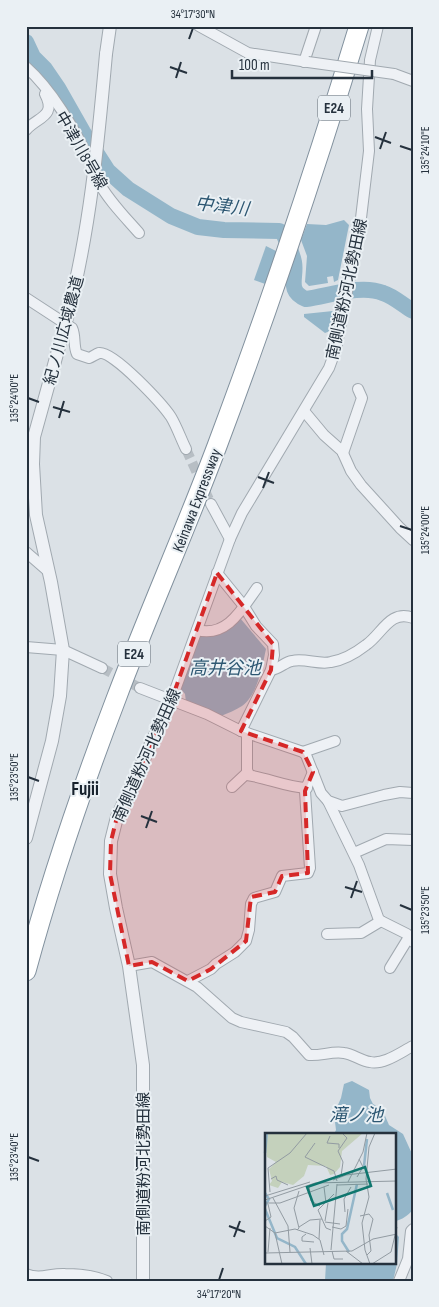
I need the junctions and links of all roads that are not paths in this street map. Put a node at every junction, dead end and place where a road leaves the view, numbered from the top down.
1 (110, 26) edge
2 (199, 26) edge
3 (316, 26) edge
4 (359, 26) edge
5 (378, 26) edge
6 (306, 62) junction
7 (26, 67) edge
8 (35, 74) junction
9 (413, 81) edge
10 (26, 130) edge
11 (139, 233) dead end
12 (26, 298) edge
13 (67, 320) junction
14 (358, 390) dead end
15 (304, 412) junction
16 (186, 449) tunnel mouth
17 (343, 453) junction
18 (211, 504) tunnel mouth
19 (230, 539) junction
20 (413, 540) edge
21 (26, 552) edge
22 (49, 572) junction
23 (217, 573) junction
24 (257, 588) dead end
25 (243, 607) junction
26 (413, 618) edge
27 (197, 630) junction
28 (26, 647) edge
29 (63, 650) junction
30 (102, 668) tunnel mouth
31 (271, 670) junction
32 (140, 688) tunnel mouth
33 (171, 701) junction
34 (244, 732) junction
35 (335, 741) dead end
36 (303, 752) junction
37 (248, 772) junction
38 (313, 772) junction
39 (232, 787) dead end
40 (307, 788) junction
41 (413, 792) edge
42 (328, 801) junction
43 (26, 838) edge
44 (413, 840) edge
45 (354, 853) junction
46 (246, 896) dead end
47 (257, 896) junction
48 (381, 921) junction
49 (327, 934) dead end
50 (411, 940) edge
51 (129, 966) junction
52 (390, 968) dead end
53 (26, 971) edge
54 (188, 981) junction
55 (413, 1046) edge
56 (413, 1229) edge
57 (32, 1277) edge
58 (107, 1281) edge
59 (142, 1281) edge
60 (399, 1281) edge

1 - 13 street, 紀ノ川広域農道, bridge
2 - 6 street
3 - 6 street
4 - 53 highway, Keinawa Expressway / E24
5 - 15 street, 南側道粉河北勢田線
6 - 9 street, bridge
7 - 8 street, 中津川8号線
8 - 10 street
8 - 11 street, 中津川8号線
12 - 13 street
13 - 16 street
13 - 22 street, 紀ノ川広域農道
14 - 17 street
15 - 17 street
15 - 19 street, 南側道粉河北勢田線
17 - 20 street
18 - 19 street
19 - 23 street, 南側道粉河北勢田線
21 - 22 street
22 - 29 street, 紀ノ川広域農道
23 - 25 street
23 - 27 street, 南側道粉河北勢田線
24 - 25 street
25 - 27 street
25 - 31 street
26 - 31 street
27 - 33 street, 南側道粉河北勢田線
28 - 29 street
29 - 30 street
29 - 43 street, 紀ノ川広域農道
31 - 34 street
32 - 33 street
33 - 34 street
33 - 51 street, 南側道粉河北勢田線
34 - 36 street
34 - 37 street
35 - 36 street
36 - 38 street
37 - 39 street
37 - 40 street
38 - 40 street
38 - 42 street
40 - 47 street
41 - 42 street
42 - 45 street
44 - 45 street
45 - 48 street
46 - 47 street
47 - 54 street
48 - 49 street
48 - 50 street
50 - 52 street
51 - 54 street
51 - 59 street, 南側道粉河北勢田線
54 - 55 street
56 - 60 street
57 - 58 street

